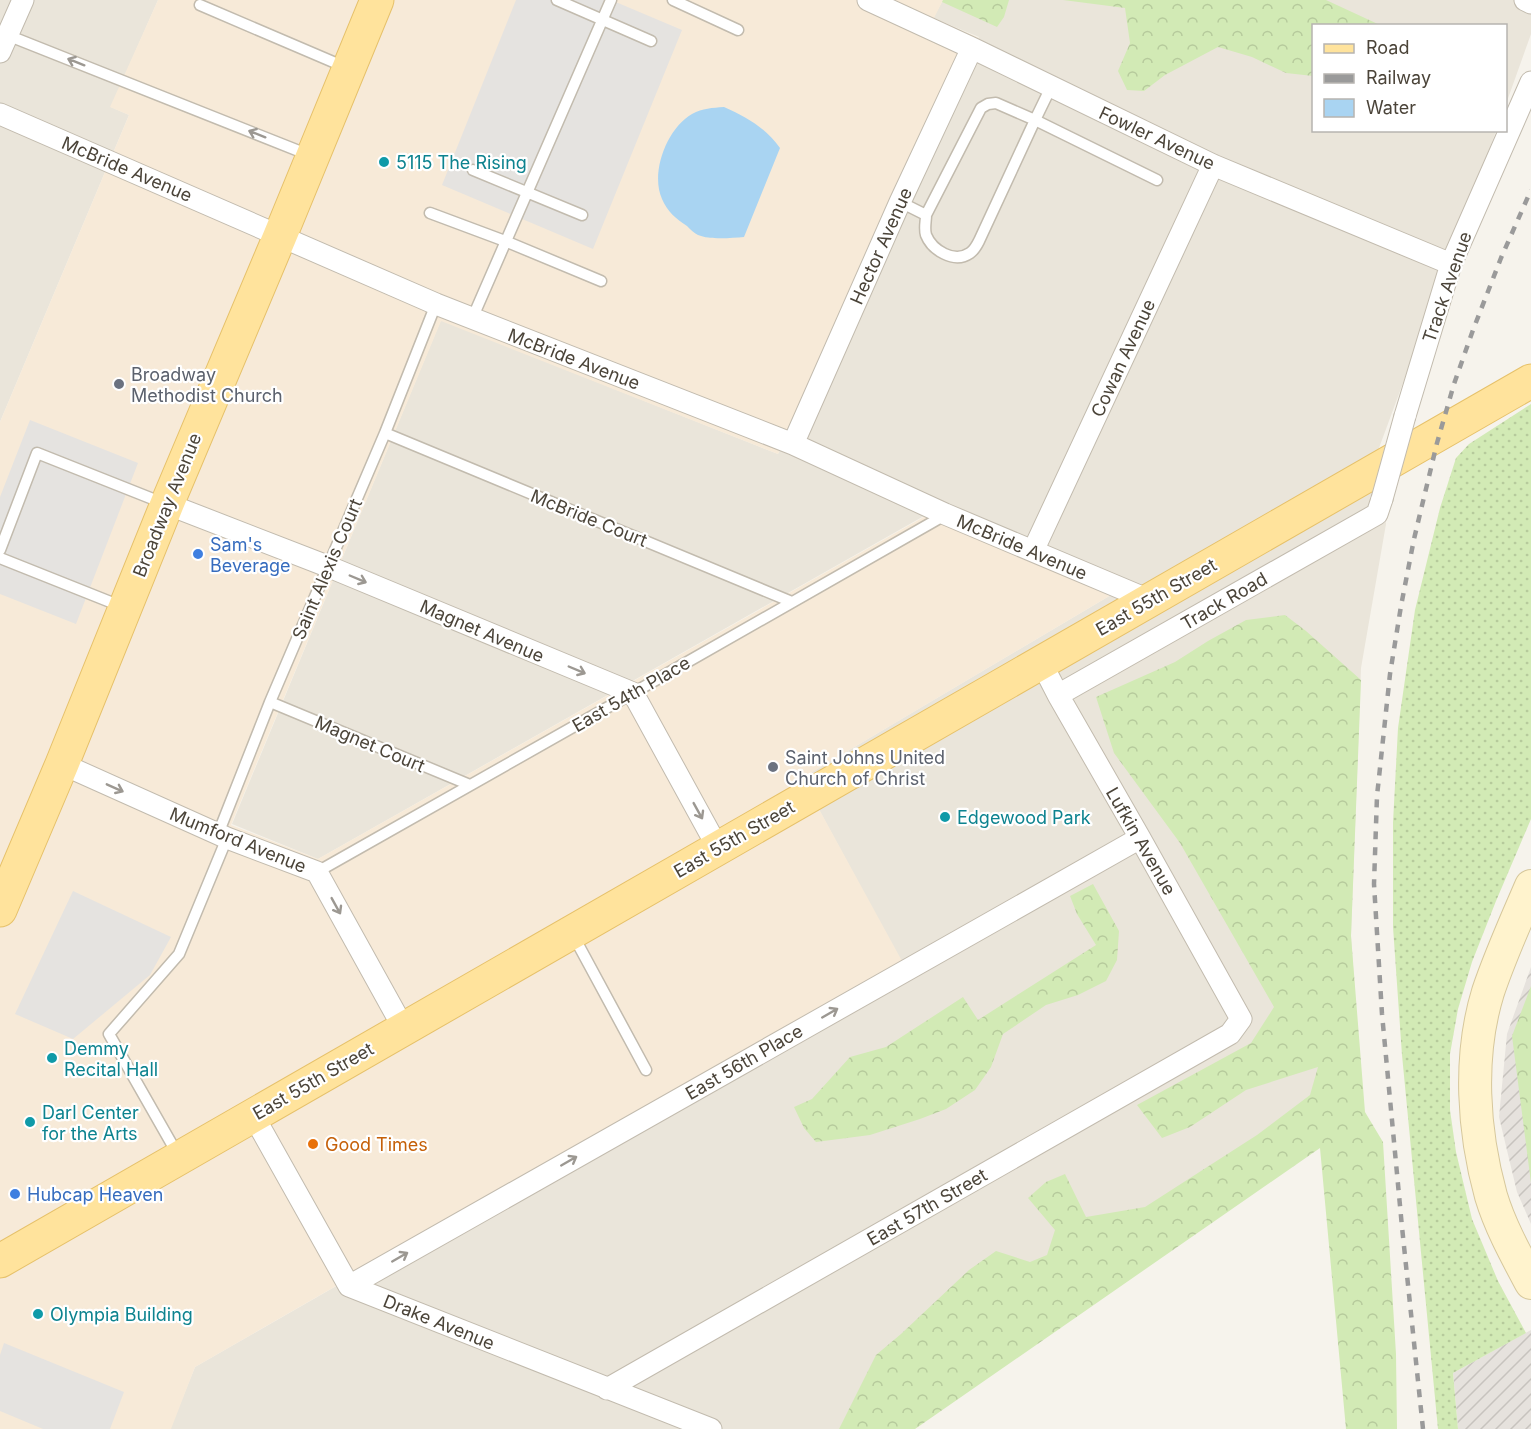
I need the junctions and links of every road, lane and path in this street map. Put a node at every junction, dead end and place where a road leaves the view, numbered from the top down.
1 (23, 0) edge
2 (376, 0) edge
3 (557, 0) edge
4 (610, 0) edge
5 (674, 0) edge
6 (868, 0) edge
7 (1525, 0) edge
8 (1531, 3) edge
9 (200, 5) dead end
10 (602, 20) junction
11 (738, 30) dead end
12 (651, 41) dead end
13 (4, 44) edge
14 (972, 48) junction
15 (348, 68) junction
16 (1531, 82) edge
17 (1051, 87) junction
18 (0, 114) edge
19 (1035, 120) junction
20 (312, 156) junction
21 (1213, 165) junction
22 (473, 170) dead end
23 (1157, 180) dead end
24 (527, 192) junction
25 (900, 202) junction
26 (429, 213) dead end
27 (582, 215) dead end
28 (926, 215) junction
29 (280, 236) junction
30 (506, 241) junction
31 (1451, 264) junction
32 (601, 281) dead end
33 (436, 304) junction
34 (472, 319) junction
35 (1531, 381) edge
36 (385, 434) junction
37 (793, 444) junction
38 (1382, 499) joint
39 (166, 504) junction
40 (945, 514) junction
41 (0, 550) edge
42 (1033, 551) junction
43 (0, 558) edge
44 (327, 566) junction
45 (1149, 600) junction
46 (792, 602) junction
47 (125, 607) junction
48 (1041, 662) junction
49 (633, 693) junction
50 (1058, 695) junction
51 (270, 702) junction
52 (62, 764) junction
53 (470, 785) junction
54 (223, 836) junction
55 (1140, 838) junction
56 (718, 848) junction
57 (317, 872) junction
58 (1531, 886) edge
59 (1, 906) edge
60 (572, 932) junction
61 (1241, 1019) joint
62 (404, 1029) junction
63 (646, 1070) dead end
64 (254, 1115) junction
65 (180, 1158) junction
66 (0, 1261) edge
67 (1531, 1283) edge
68 (349, 1286) junction
69 (607, 1389) junction
70 (711, 1429) edge

1 - 13 street
2 - 15 main road, Broadway Avenue
3 - 10 lane
4 - 10 lane
5 - 11 lane
6 - 14 street, Fowler Avenue
7 - 8 street
9 - 15 lane
10 - 12 lane
10 - 24 lane
20 -> 13 lane
14 - 17 street, Fowler Avenue
14 - 25 street, Hector Avenue
15 - 20 main road, Broadway Avenue
16 - 31 street, Track Avenue
17 - 19 lane
17 - 21 street, Fowler Avenue
18 - 29 street, McBride Avenue
19 - 23 lane
19 - 28 lane
19 - 28 lane
20 - 29 main road, Broadway Avenue
21 - 31 street, Fowler Avenue
21 - 42 street, Cowan Avenue
22 - 24 lane
24 - 27 lane
24 - 30 lane
25 - 28 lane
25 - 37 street, Hector Avenue
26 - 30 lane
29 - 33 street, McBride Avenue
29 - 39 main road, Broadway Avenue
30 - 32 lane
30 - 34 lane
31 - 38 street, Track Avenue, bridge
33 - 34 street, McBride Avenue
33 - 36 lane, Saint Alexis Court
34 - 37 street, McBride Avenue
35 - 45 main road, East 55th Street
36 - 44 lane, Saint Alexis Court
36 - 46 lane, McBride Court
37 - 40 street, McBride Avenue
38 - 50 street, Track Road
39 - 41 lane
39 - 44 street, Magnet Avenue
39 - 47 main road, Broadway Avenue
40 - 42 street, McBride Avenue
40 - 46 lane, East 54th Place
42 - 45 street, McBride Avenue
43 - 47 lane
44 -> 49 street, Magnet Avenue
44 - 51 lane, Saint Alexis Court
45 - 48 main road, East 55th Street
46 - 49 lane, East 54th Place
47 - 52 main road, Broadway Avenue
48 - 50 street, Lufkin Avenue
48 - 56 main road, East 55th Street
49 - 53 lane, East 54th Place
49 -> 56 street
50 - 55 street, Lufkin Avenue
51 - 53 lane, Magnet Court
51 - 54 lane, Saint Alexis Court
52 -> 54 street, Mumford Avenue
52 - 59 main road, Broadway Avenue
53 - 57 lane, East 54th Place
54 - 57 street, Mumford Avenue
54 - 65 lane, Saint Alexis Court
55 - 61 street, Lufkin Avenue
68 -> 55 street, East 56th Place
56 - 60 main road, East 55th Street
57 -> 62 street, Mumford Avenue
58 - 67 street
60 - 62 main road, East 55th Street
60 - 63 lane
61 - 69 street, East 57th Street
62 - 64 main road, East 55th Street
64 - 65 main road, East 55th Street
64 - 68 street
65 - 66 main road, East 55th Street
68 - 69 street, Drake Avenue
69 - 70 street, Drake Avenue

